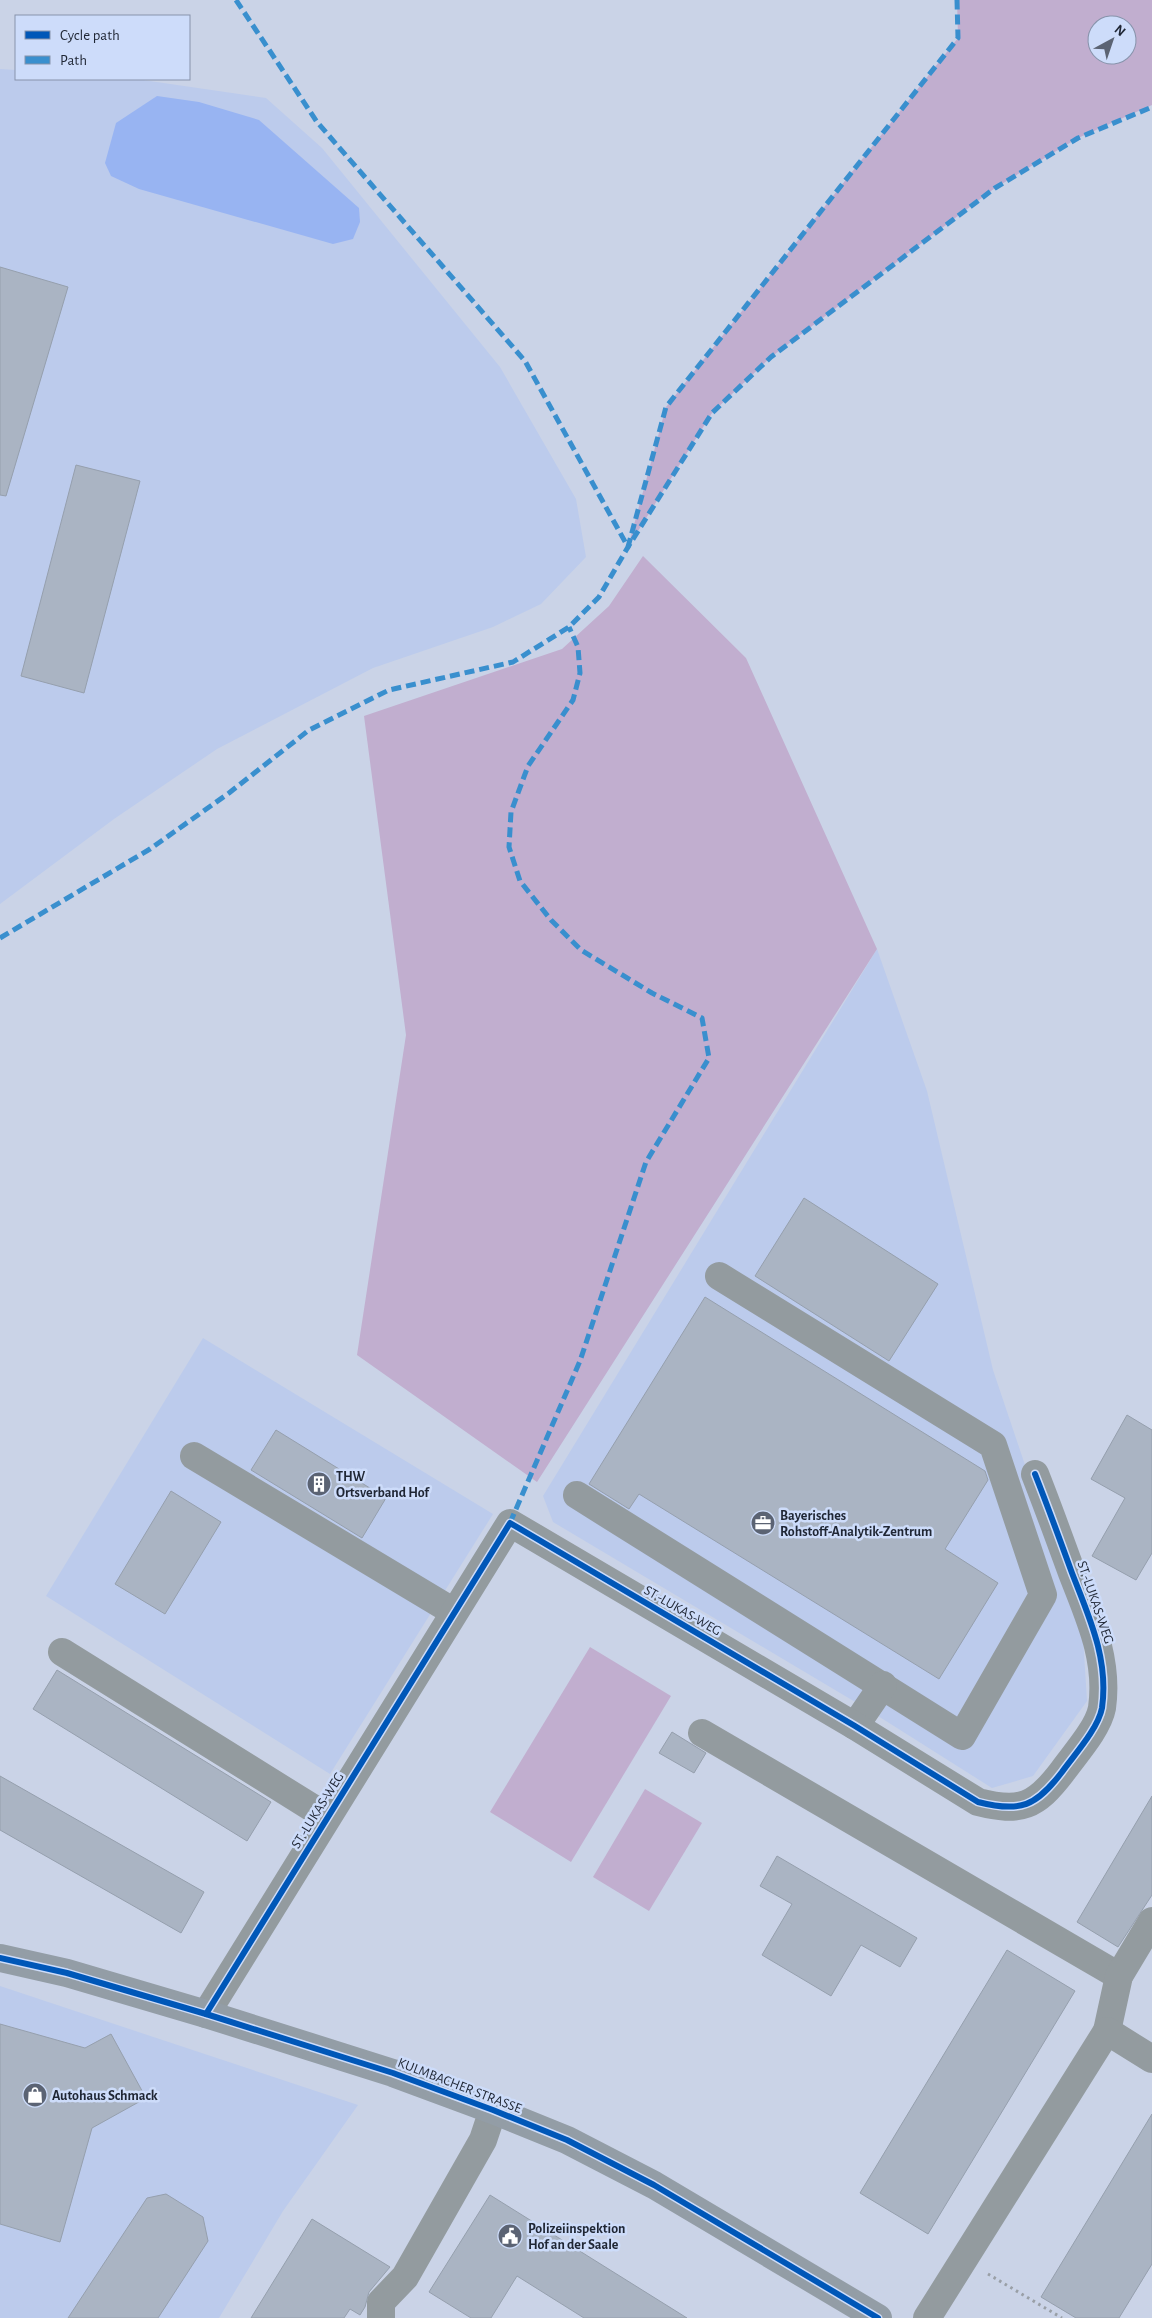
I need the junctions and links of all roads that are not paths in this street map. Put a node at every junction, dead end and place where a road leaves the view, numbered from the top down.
1 (719, 1276) dead end
2 (194, 1456) dead end
3 (1035, 1474) dead end
4 (577, 1495) dead end
5 (454, 1612) junction
6 (62, 1652) dead end
7 (883, 1685) junction
8 (855, 1726) junction
9 (702, 1733) dead end
10 (327, 1817) junction
11 (1152, 1921) edge
12 (0, 1958) edge
13 (1119, 1976) junction
14 (206, 2014) junction
15 (1107, 2031) junction
16 (1152, 2058) edge
17 (494, 2110) junction
18 (381, 2318) edge
19 (878, 2318) edge
20 (927, 2318) edge

1 - 7 street
2 - 5 street
3 - 8 street, ST.-LUKAS-WEG
4 - 7 street
5 - 8 street, ST.-LUKAS-WEG
5 - 10 street, ST.-LUKAS-WEG
6 - 10 street
7 - 8 street
9 - 13 street
10 - 14 street, ST.-LUKAS-WEG
11 - 13 street
12 - 14 main road, KULMBACHER STRASSE
13 - 15 street
14 - 17 main road, KULMBACHER STRASSE
15 - 16 street
15 - 20 street
17 - 18 street
17 - 19 main road, KULMBACHER STRASSE

